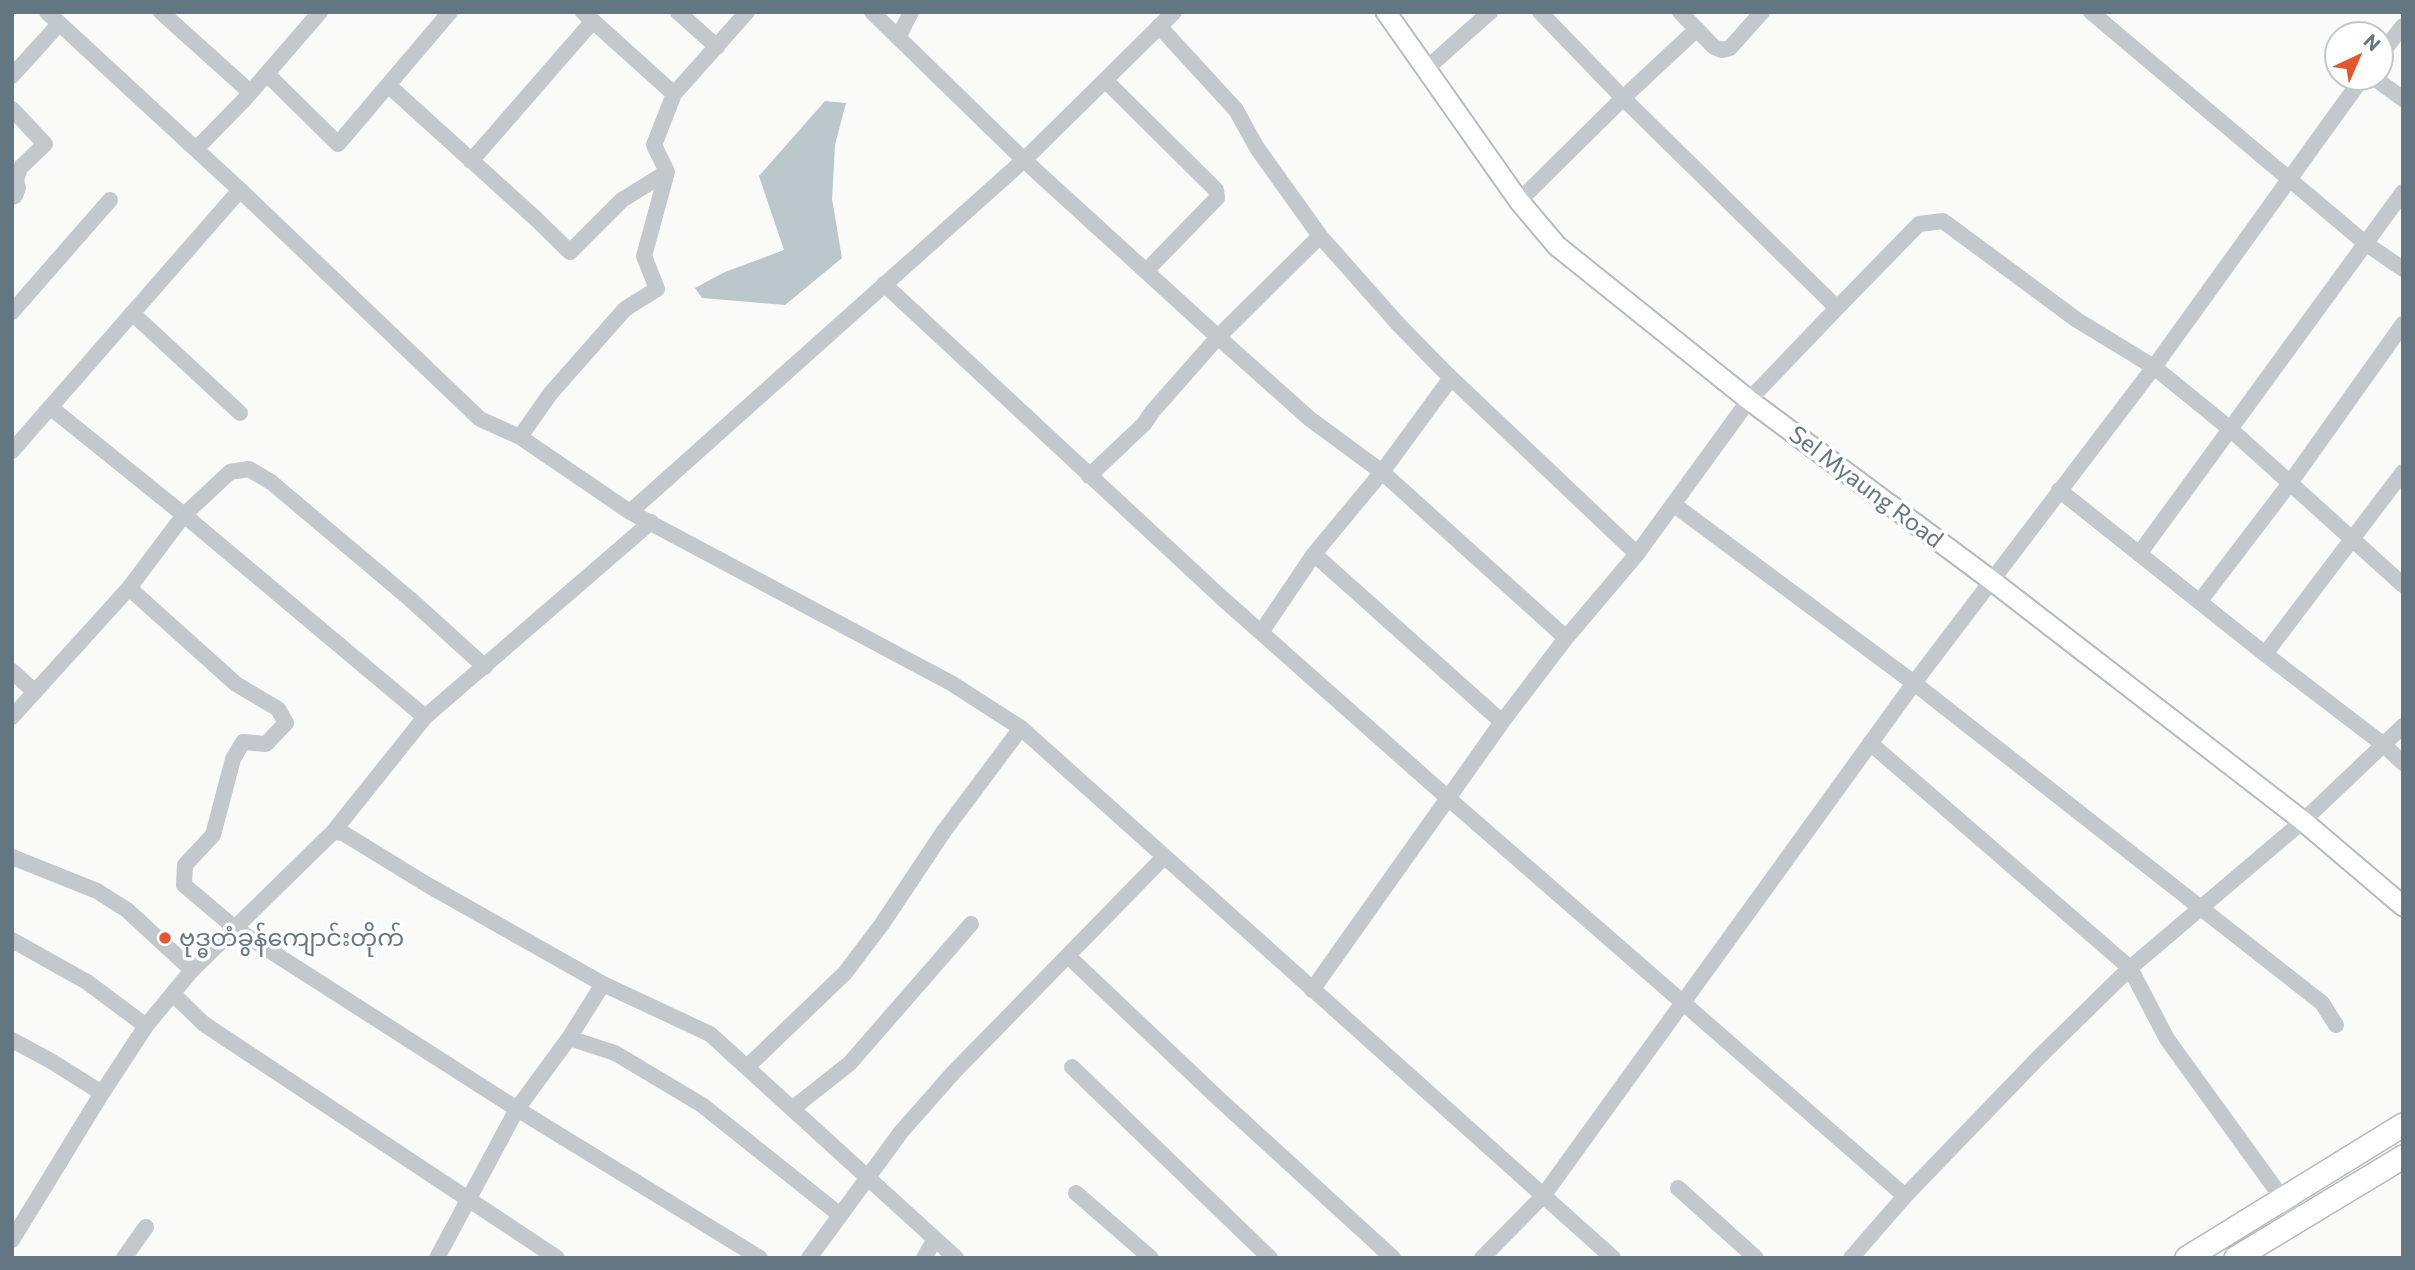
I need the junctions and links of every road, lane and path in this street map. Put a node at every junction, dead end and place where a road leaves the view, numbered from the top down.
1 (47, 12) edge
2 (161, 12) edge
3 (320, 12) edge
4 (450, 12) edge
5 (678, 12) edge
6 (747, 12) edge
7 (872, 12) edge
8 (911, 12) edge
9 (1174, 12) edge
10 (1386, 12) edge
11 (1490, 12) edge
12 (1540, 12) edge
13 (1680, 12) edge
14 (1762, 12) edge
15 (2091, 12) edge
16 (588, 16) edge
17 (60, 24) junction
18 (1159, 26) junction
19 (1697, 29) junction
20 (899, 36) junction
21 (717, 47) junction
22 (1426, 69) junction
23 (267, 74) junction
24 (12, 76) edge
25 (1105, 80) junction
26 (387, 86) junction
27 (2353, 91) edge
28 (250, 92) junction
29 (674, 94) junction
30 (1623, 98) junction
31 (12, 109) edge
32 (196, 149) junction
33 (1024, 160) junction
34 (471, 161) junction
35 (667, 172) junction
36 (2289, 180) junction
37 (240, 190) junction
38 (2403, 192) edge
39 (12, 197) edge
40 (110, 200) dead end
41 (1519, 201) junction
42 (1320, 236) junction
43 (2364, 243) junction
44 (2403, 268) edge
45 (1146, 271) junction
46 (884, 284) junction
47 (1836, 308) junction
48 (12, 312) edge
49 (132, 313) junction
50 (2403, 324) edge
51 (1218, 337) junction
52 (2154, 367) junction
53 (1451, 378) junction
54 (1749, 400) junction
55 (50, 407) junction
56 (240, 413) dead end
57 (2229, 428) junction
58 (520, 437) junction
59 (12, 451) edge
60 (1382, 472) junction
61 (2403, 472) edge
62 (1089, 476) junction
63 (2290, 483) junction
64 (2059, 490) junction
65 (1673, 504) junction
66 (630, 512) junction
67 (184, 514) junction
68 (651, 522) junction
69 (2353, 540) junction
70 (1314, 554) junction
71 (1637, 554) junction
72 (2139, 554) junction
73 (1991, 580) junction
74 (2403, 585) edge
75 (129, 589) junction
76 (2200, 601) junction
77 (1262, 631) junction
78 (1566, 638) junction
79 (2265, 654) junction
80 (485, 667) junction
81 (12, 671) edge
82 (1914, 682) junction
83 (35, 692) junction
84 (12, 717) edge
85 (425, 717) junction
86 (1502, 722) junction
87 (2403, 726) edge
88 (1021, 728) junction
89 (1870, 743) junction
90 (2384, 745) junction
91 (2403, 763) edge
92 (1449, 799) junction
93 (2303, 821) junction
94 (333, 832) junction
95 (12, 857) edge
96 (1164, 858) junction
97 (2403, 906) edge
98 (2201, 909) junction
99 (971, 924) dead end
100 (236, 929) junction
101 (12, 940) edge
102 (1068, 956) junction
103 (2130, 968) junction
104 (192, 971) junction
105 (603, 984) junction
106 (1312, 990) junction
107 (174, 995) junction
108 (1684, 1002) junction
109 (2336, 1025) dead end
110 (146, 1026) junction
111 (569, 1038) junction
112 (12, 1040) edge
113 (747, 1067) junction
114 (1072, 1067) dead end
115 (102, 1093) junction
116 (516, 1109) junction
117 (792, 1109) junction
118 (2403, 1125) edge
119 (2403, 1157) edge
120 (868, 1178) junction
121 (1678, 1188) dead end
122 (1076, 1193) dead end
123 (1543, 1196) junction
124 (1905, 1196) junction
125 (2284, 1198) junction
126 (467, 1199) junction
127 (840, 1215) junction
128 (2298, 1220) junction
129 (146, 1227) dead end
130 (935, 1239) junction
131 (12, 1240) edge
132 (124, 1258) edge
133 (438, 1258) edge
134 (556, 1258) edge
135 (760, 1258) edge
136 (809, 1258) edge
137 (924, 1258) edge
138 (956, 1258) edge
139 (1151, 1258) edge
140 (1270, 1258) edge
141 (1393, 1258) edge
142 (1482, 1258) edge
143 (1613, 1258) edge
144 (1756, 1258) edge
145 (1851, 1258) edge
146 (2187, 1258) edge
147 (2236, 1258) edge

1 - 17 street
2 - 28 street
3 - 23 street
4 - 26 street
5 - 21 street
6 - 21 street
7 - 20 street
8 - 20 street
9 - 18 street
10 - 22 main road, Sel Myaung Road
11 - 22 street
12 - 30 street
13 - 19 street
14 - 19 street
15 - 36 street
16 - 29 street
16 - 34 street
17 - 24 street
17 - 32 street
18 - 25 street
18 - 42 street
19 - 30 street
20 - 33 street
21 - 29 street
22 - 41 main road, Sel Myaung Road
23 - 26 street
23 - 28 street
25 - 33 street
25 - 45 street
26 - 34 street
27 - 36 street
28 - 32 street
29 - 35 street
30 - 41 street
30 - 47 street
31 - 39 street
32 - 37 street
33 - 45 street
33 - 46 street
34 - 35 street
35 - 58 street
36 - 43 street
36 - 52 street
37 - 49 street
37 - 58 street
38 - 43 street
40 - 48 street
41 - 54 main road, Sel Myaung Road
42 - 51 street
42 - 53 street
43 - 44 street
43 - 57 street
45 - 51 street
46 - 62 street
46 - 66 street
47 - 52 street
47 - 54 street
49 - 55 street
49 - 56 street
50 - 63 street
51 - 60 street
51 - 62 street
52 - 57 street
52 - 64 street
53 - 60 street
53 - 71 street
54 - 65 street
54 - 73 main road, Sel Myaung Road
55 - 59 street
55 - 67 street
57 - 63 street
57 - 72 street
58 - 66 street
60 - 70 street
60 - 78 street
61 - 69 street
62 - 77 street
63 - 69 street
63 - 76 street
64 - 72 street
64 - 73 street
65 - 71 street
65 - 82 street
66 - 68 street
67 - 75 street
67 - 80 street
67 - 85 street
68 - 80 street
68 - 88 street
69 - 74 street
69 - 79 street
70 - 77 street
70 - 86 street
71 - 78 street
72 - 76 street
73 - 82 street
73 - 93 main road, Sel Myaung Road
75 - 83 street
75 - 100 street
76 - 79 street
77 - 92 street
78 - 86 street
79 - 90 street
80 - 85 street
81 - 83 street
82 - 89 street
82 - 98 street
83 - 84 street
85 - 94 street
86 - 92 street
87 - 90 street
88 - 96 street
88 - 113 street
89 - 103 street
89 - 108 street
90 - 91 street
90 - 93 street
92 - 106 street
92 - 108 street
93 - 97 main road, Sel Myaung Road
93 - 98 street
94 - 100 street
94 - 105 street
95 - 104 street
96 - 102 street
96 - 106 street
98 - 103 street
98 - 109 street
99 - 117 street
100 - 104 street
100 - 116 street
101 - 110 street
102 - 120 street
102 - 141 street
103 - 124 street
103 - 125 street
104 - 107 street
105 - 111 street
105 - 113 street
106 - 123 street
107 - 110 street
107 - 126 street
108 - 123 street
108 - 124 street
110 - 115 street
111 - 116 street
111 - 127 street
112 - 115 street
113 - 117 street
114 - 140 street
115 - 131 street
116 - 126 street
116 - 135 street
117 - 120 street
118 - 125 highway
119 - 128 highway
120 - 127 street
120 - 130 street
121 - 144 street
122 - 139 street
123 - 142 street
123 - 143 street
124 - 145 street
125 - 128 street
125 - 146 highway
126 - 133 street
126 - 134 street
127 - 136 street
128 - 147 highway
129 - 132 street
130 - 137 street
130 - 138 street

